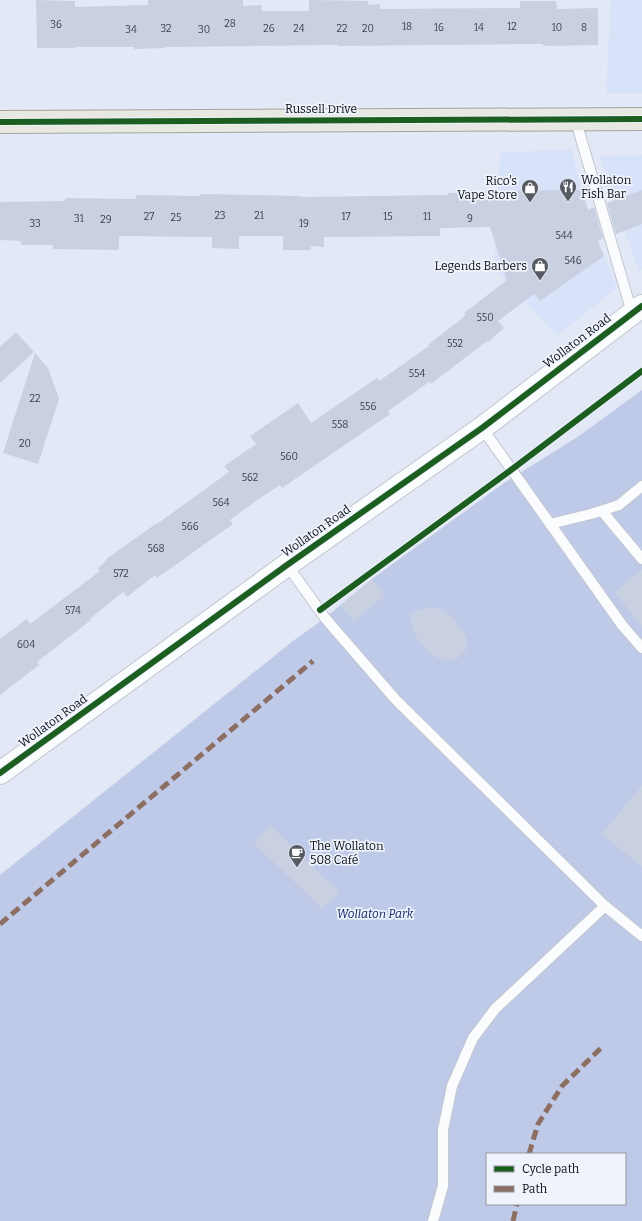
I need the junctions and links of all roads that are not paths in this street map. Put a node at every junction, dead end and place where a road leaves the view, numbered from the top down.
1 (575, 118) junction
2 (642, 119) edge
3 (0, 122) edge
4 (637, 309) edge
5 (482, 428) junction
6 (642, 486) edge
7 (602, 511) junction
8 (550, 524) junction
9 (642, 560) edge
10 (287, 565) junction
11 (642, 648) edge
12 (0, 773) edge
13 (605, 906) junction
14 (642, 936) edge
15 (433, 1221) edge

1 - 2 main road, Russell Drive
1 - 3 main road, Russell Drive
1 - 4 lane
4 - 5 street, Wollaton Road
5 - 8 lane
5 - 10 street, Wollaton Road
6 - 7 lane
7 - 8 lane
7 - 9 lane
8 - 11 lane
10 - 12 street, Wollaton Road
10 - 13 lane
13 - 14 lane
13 - 15 lane

